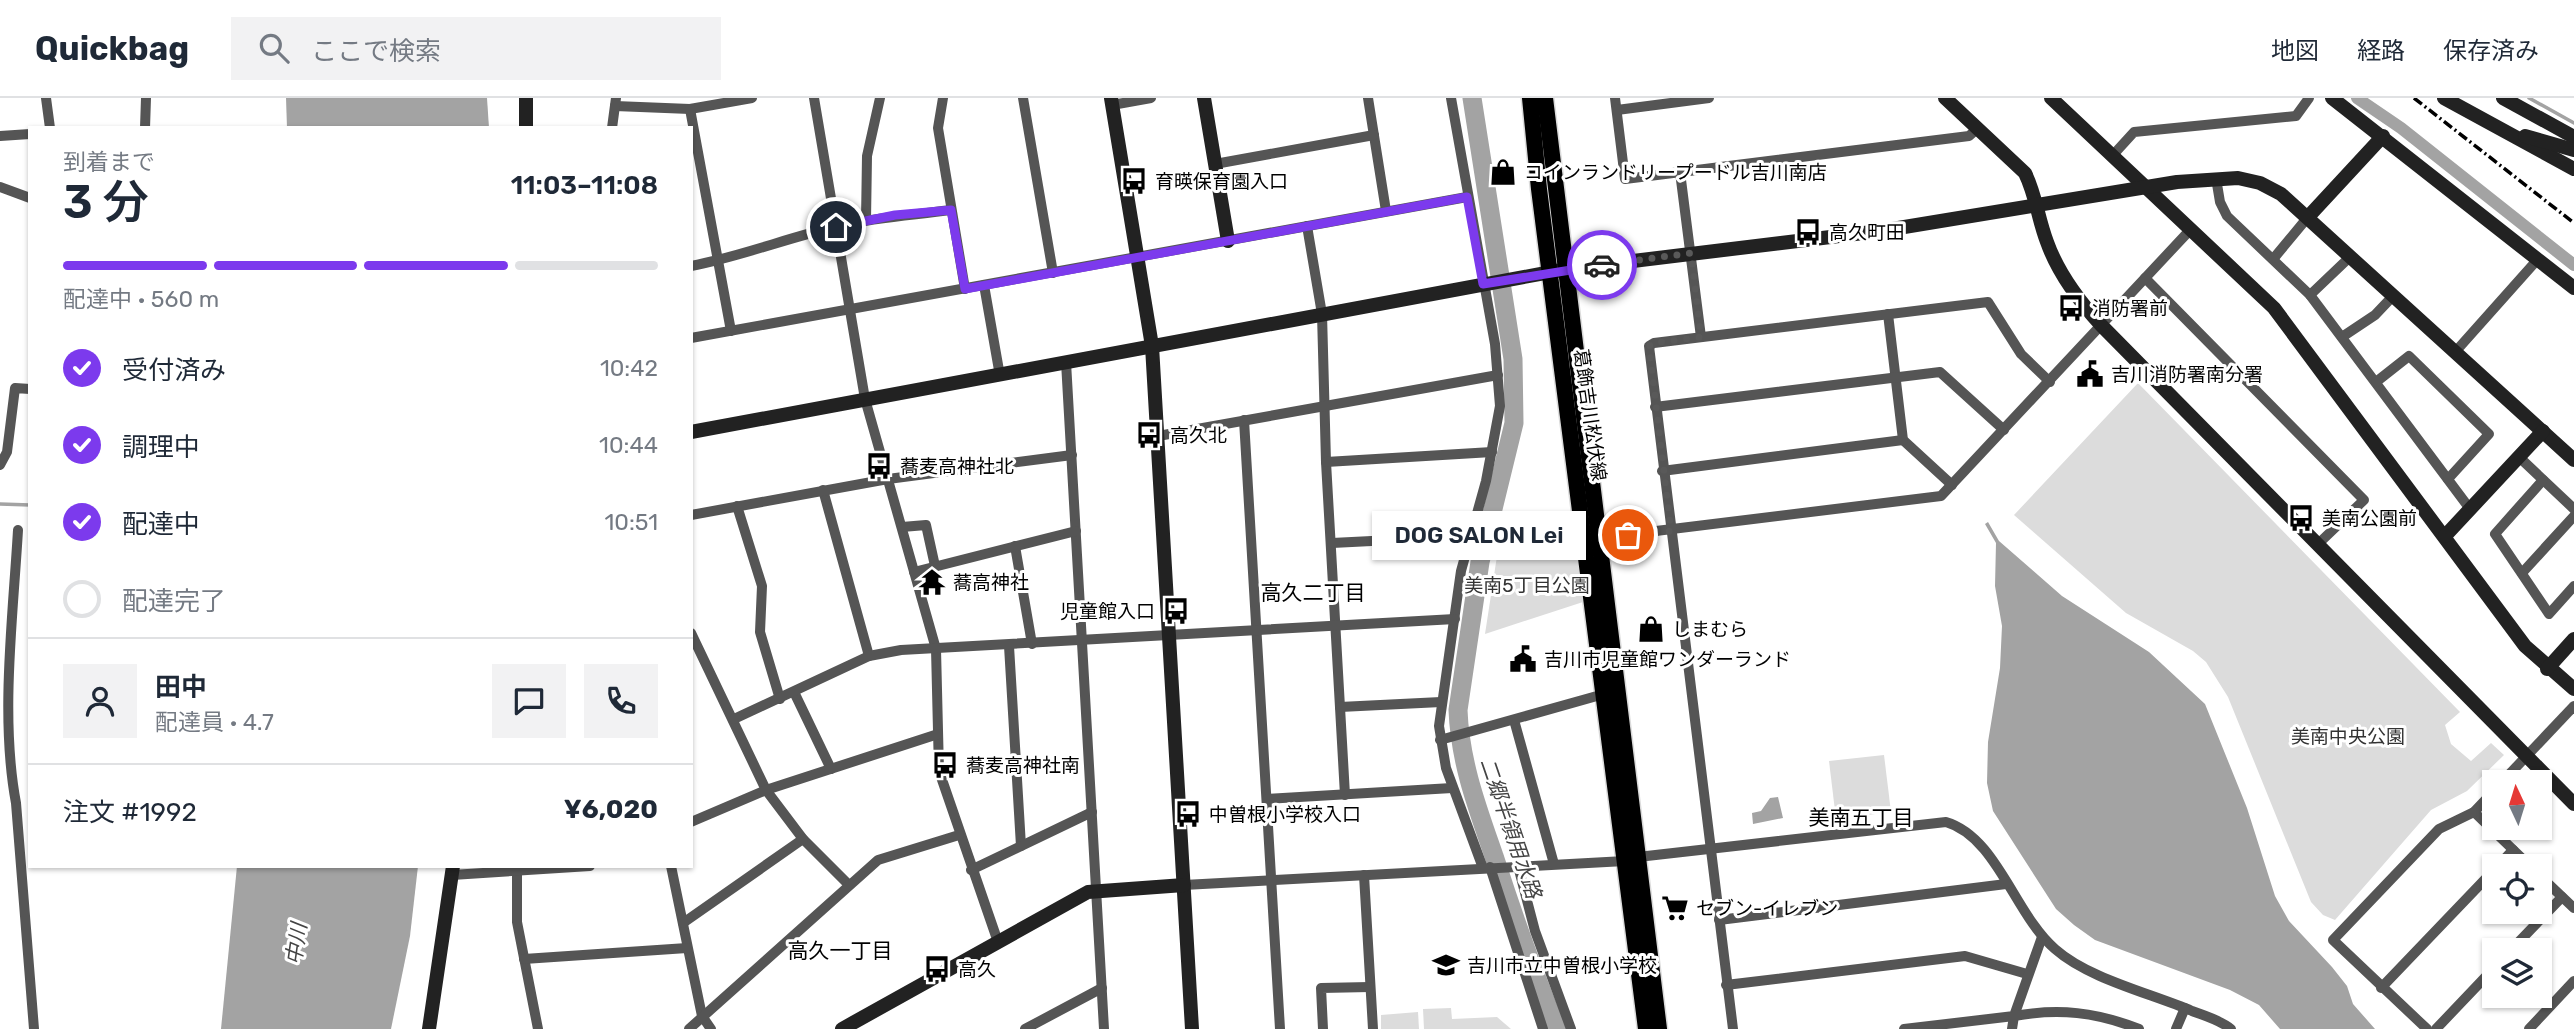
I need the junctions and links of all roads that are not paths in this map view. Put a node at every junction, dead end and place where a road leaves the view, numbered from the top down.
1 (47, 98) edge
2 (146, 98) edge
3 (526, 98) edge
4 (752, 98) edge
5 (814, 98) edge
6 (880, 98) edge
7 (943, 98) edge
8 (1023, 98) edge
9 (1151, 98) edge
10 (1204, 98) edge
11 (1368, 98) edge
12 (1451, 98) edge
13 (1530, 98) edge
14 (1545, 98) edge
15 (1615, 98) edge
16 (1709, 98) edge
17 (1945, 98) edge
18 (2309, 98) edge
19 (2332, 98) edge
20 (2444, 98) edge
21 (2503, 98) edge
22 (2053, 99) edge
23 (616, 102) edge
24 (1112, 102) edge
25 (690, 108) junction
26 (1617, 110) junction
27 (50, 126) edge
28 (145, 126) edge
29 (526, 126) edge
30 (612, 126) edge
31 (2493, 126) junction
32 (1978, 128) junction
33 (28, 135) edge
34 (1374, 135) junction
35 (0, 136) edge
36 (2383, 136) junction
37 (2574, 136) edge
38 (2574, 150) edge
39 (2113, 155) junction
40 (1214, 164) junction
41 (2574, 169) edge
42 (1680, 172) junction
43 (2216, 178) junction
44 (2144, 186) junction
45 (0, 187) edge
46 (28, 197) edge
47 (1467, 197) junction
48 (2037, 205) junction
49 (951, 210) junction
50 (1385, 212) junction
51 (2308, 217) junction
52 (866, 220) junction
53 (1307, 226) junction
54 (836, 227) junction
55 (2191, 229) junction
56 (1228, 241) junction
57 (1691, 253) junction
58 (2351, 256) junction
59 (1138, 257) junction
60 (2274, 258) junction
61 (2538, 259) junction
62 (718, 261) junction
63 (693, 266) edge
64 (1567, 270) junction
65 (1053, 272) junction
66 (1550, 272) junction
67 (2145, 278) junction
68 (1487, 283) junction
69 (984, 285) junction
70 (2574, 288) edge
71 (965, 289) junction
72 (2310, 295) junction
73 (2394, 295) junction
74 (849, 310) junction
75 (1322, 314) junction
76 (1888, 314) junction
77 (2101, 326) junction
78 (731, 331) junction
79 (1701, 337) junction
80 (2342, 337) junction
81 (693, 338) edge
82 (1152, 346) junction
83 (2456, 351) junction
84 (1066, 362) junction
85 (1498, 375) junction
86 (1000, 376) junction
87 (1896, 377) junction
88 (2050, 382) junction
89 (2376, 382) junction
90 (28, 387) edge
91 (865, 399) junction
92 (1324, 406) junction
93 (1655, 407) junction
94 (1244, 421) junction
95 (2004, 430) junction
96 (2543, 431) junction
97 (693, 432) edge
98 (1158, 436) junction
99 (1903, 440) junction
100 (1492, 452) junction
101 (1072, 455) junction
102 (2519, 457) junction
103 (2574, 460) edge
104 (1326, 462) junction
105 (0, 466) edge
106 (1662, 471) junction
107 (888, 479) junction
108 (2448, 479) junction
109 (2543, 480) junction
110 (1952, 485) junction
111 (823, 490) junction
112 (737, 506) junction
113 (2470, 509) junction
114 (2574, 509) edge
115 (693, 515) edge
116 (2574, 516) edge
117 (902, 527) junction
118 (18, 530) dead end
119 (1076, 531) junction
120 (1671, 531) junction
121 (1471, 536) junction
122 (2445, 536) junction
123 (1592, 539) junction
124 (1332, 543) junction
125 (2317, 545) junction
126 (1015, 546) junction
127 (1494, 551) dead end
128 (935, 566) junction
129 (914, 572) junction
130 (2522, 573) junction
131 (2574, 586) edge
132 (1455, 619) junction
133 (1335, 625) junction
134 (1257, 630) junction
135 (1171, 635) junction
136 (693, 639) edge
137 (2574, 639) edge
138 (1082, 640) junction
139 (1032, 644) junction
140 (1009, 646) junction
141 (936, 649) junction
142 (869, 656) junction
143 (2547, 669) junction
144 (2574, 690) edge
145 (794, 692) junction
146 (1604, 694) junction
147 (780, 699) junction
148 (1441, 702) junction
149 (2574, 706) edge
150 (1340, 707) junction
151 (734, 719) junction
152 (1514, 720) junction
153 (938, 734) junction
154 (1440, 740) junction
155 (2526, 757) junction
156 (831, 769) junction
157 (2514, 770) edge
158 (5, 779) edge
159 (1452, 788) junction
160 (766, 790) junction
161 (1345, 794) junction
162 (1267, 799) junction
163 (2482, 804) edge
164 (2574, 804) edge
165 (1092, 812) junction
166 (2474, 812) junction
167 (693, 821) edge
168 (959, 835) junction
169 (803, 839) junction
170 (1021, 846) junction
171 (1710, 848) junction
172 (2513, 850) junction
173 (2509, 854) edge
174 (2517, 854) edge
175 (1632, 859) junction
176 (1554, 864) junction
177 (1514, 866) junction
178 (1487, 867) junction
179 (555, 868) edge
180 (671, 868) edge
181 (520, 870) edge
182 (971, 870) junction
183 (453, 871) edge
184 (1364, 875) junction
185 (1271, 881) junction
186 (2482, 883) edge
187 (2006, 884) junction
188 (849, 885) junction
189 (1184, 885) junction
190 (2552, 887) edge
191 (1096, 890) junction
192 (2562, 897) junction
193 (2574, 908) edge
194 (1719, 920) junction
195 (683, 923) junction
196 (2042, 937) junction
197 (2523, 938) edge
198 (998, 942) junction
199 (687, 948) junction
200 (524, 959) junction
201 (2027, 974) junction
202 (2482, 981) edge
203 (2574, 981) edge
204 (1726, 985) junction
205 (1370, 987) junction
206 (1102, 988) junction
207 (2381, 988) junction
208 (2185, 1008) junction
209 (702, 1016) junction
210 (2014, 1016) junction
211 (34, 1029) edge
212 (429, 1029) edge
213 (538, 1029) edge
214 (689, 1029) edge
215 (711, 1029) edge
216 (843, 1029) edge
217 (1025, 1029) edge
218 (1104, 1029) edge
219 (1192, 1029) edge
220 (1280, 1029) edge
221 (1323, 1029) edge
222 (1373, 1029) edge
223 (1542, 1029) edge
224 (1571, 1029) edge
225 (1646, 1029) edge
226 (1659, 1029) edge
227 (1733, 1029) edge
228 (1905, 1029) edge
229 (2012, 1029) edge
230 (2139, 1029) edge
231 (2176, 1029) edge
232 (2231, 1029) edge
233 (2427, 1029) edge
234 (2436, 1029) edge
235 (2529, 1029) edge

1 - 27 street
2 - 28 street
3 - 29 street
4 - 25 street
5 - 54 street
6 - 52 street
7 - 49 street
8 - 65 street
9 - 24 street
10 - 40 street
11 - 34 street
12 - 47 street
13 - 66 main road, 葛飾吉川松伏線
14 - 64 main road, 葛飾吉川松伏線
15 - 26 street
16 - 26 street
17 - 32 street
18 - 39 street
19 - 36 street
20 - 31 street
21 - 37 street
22 - 39 street
23 - 25 street
23 - 30 street
24 - 59 street
25 - 62 street
26 - 42 street
31 - 38 street
31 - 41 street
32 - 42 street
32 - 48 street
33 - 35 street
34 - 40 street
34 - 50 street
36 - 51 street
36 - 61 street
39 - 44 street
40 - 56 street
42 - 57 street
43 - 44 street
43 - 51 street
43 - 60 street
44 - 48 street
44 - 55 street
45 - 46 street
47 - 50 street
47 - 68 street
48 - 57 street
48 - 77 street
49 - 52 street
49 - 71 street
50 - 53 street
51 - 58 street
51 - 60 street
52 - 54 street
53 - 56 street
53 - 75 street
54 - 62 street
54 - 74 street
55 - 67 street
55 - 122 street
56 - 59 street
57 - 64 street
57 - 79 street
58 - 72 street
58 - 73 street
59 - 65 street
59 - 82 street
60 - 72 street
61 - 70 street
61 - 83 street
62 - 63 street
62 - 78 street
64 - 66 street
64 - 123 main road, 葛飾吉川松伏線
65 - 69 street
66 - 68 street
66 - 123 main road, 葛飾吉川松伏線
67 - 77 street
67 - 125 street
68 - 75 street
68 - 85 street
69 - 71 street
69 - 86 street
71 - 74 street
72 - 80 street
73 - 80 street
73 - 83 street
74 - 78 street
74 - 91 street
75 - 82 street
75 - 92 street
76 - 79 street
76 - 87 street
76 - 88 street
77 - 88 street
77 - 125 street
78 - 81 street
79 - 93 street
80 - 89 street
82 - 84 street
82 - 98 street
83 - 96 street
84 - 86 street
84 - 101 street
85 - 92 street
85 - 100 street
86 - 91 street
87 - 93 street
87 - 95 street
87 - 99 street
88 - 95 street
89 - 108 street
89 - 108 street
90 - 105 street
91 - 97 street
91 - 107 street
92 - 94 street
92 - 104 street
93 - 106 street
94 - 98 street
94 - 134 street
95 - 110 street
96 - 102 street
96 - 103 street
98 - 135 street
99 - 106 street
99 - 110 street
100 - 104 street
100 - 121 street
101 - 107 street
101 - 119 street
102 - 109 street
102 - 113 street
104 - 124 street
106 - 120 street
107 - 111 street
107 - 117 street
108 - 113 street
109 - 114 street
109 - 130 street
110 - 120 street
111 - 112 street
111 - 142 street
112 - 115 street
112 - 147 street
113 - 122 street
116 - 130 street
117 - 128 street
117 - 129 street
118 - 158 street
119 - 126 street
119 - 138 street
120 - 123 street
120 - 171 street
121 - 124 street
121 - 132 street
122 - 143 street
123 - 127 street
123 - 146 main road, 葛飾吉川松伏線
123 - 175 main road, 葛飾吉川松伏線
124 - 133 street
125 - 155 street
126 - 128 street
126 - 139 street
128 - 129 street
129 - 141 street
130 - 131 street
132 - 133 street
132 - 148 street
133 - 134 street
133 - 150 street
134 - 135 street
134 - 162 street
135 - 138 street
135 - 189 street
136 - 151 street
137 - 143 street
138 - 139 street
138 - 165 street
139 - 140 street
140 - 141 street
140 - 170 street
141 - 142 street
141 - 153 street
142 - 145 street
143 - 144 street
145 - 147 street
145 - 156 street
146 - 152 street
146 - 175 main road, 葛飾吉川松伏線
147 - 151 street
148 - 150 street
148 - 154 street
149 - 155 street
150 - 161 street
151 - 160 street
152 - 154 street
152 - 176 street
153 - 156 street
153 - 168 street
154 - 159 street
155 - 157 street
155 - 164 street
156 - 160 street
158 - 211 street
159 - 161 street
159 - 178 street
160 - 167 street
160 - 169 street
161 - 162 street
162 - 185 street
163 - 166 street
165 - 170 street
165 - 191 street
166 - 172 street
166 - 207 street
168 - 182 street
168 - 188 street
169 - 188 street
169 - 195 street
170 - 182 street
171 - 175 street
171 - 187 street
171 - 194 street
172 - 173 street
172 - 174 street
175 - 176 street
175 - 225 main road, 葛飾吉川松伏線
175 - 226 main road, 葛飾吉川松伏線
176 - 177 street
177 - 178 street
177 - 224 street
178 - 184 street
178 - 223 street
179 - 181 street
180 - 195 street
181 - 183 street
181 - 200 street
182 - 198 street
183 - 212 street
184 - 185 street
184 - 205 street
185 - 189 street
185 - 220 street
186 - 207 street
187 - 194 street
187 - 196 street
188 - 209 street
189 - 191 street
189 - 219 street
190 - 192 street
191 - 198 street
191 - 206 street
192 - 193 street
192 - 197 street
194 - 204 street
195 - 199 street
196 - 201 street
196 - 208 street
198 - 216 street
199 - 200 street
199 - 209 street
200 - 213 street
201 - 204 street
201 - 210 street
202 - 234 street
203 - 235 street
204 - 227 street
205 - 221 street
205 - 222 street
206 - 217 street
206 - 218 street
207 - 233 street
208 - 231 street
208 - 232 street
209 - 214 street
209 - 215 street
210 - 228 street
210 - 229 street
210 - 230 street

